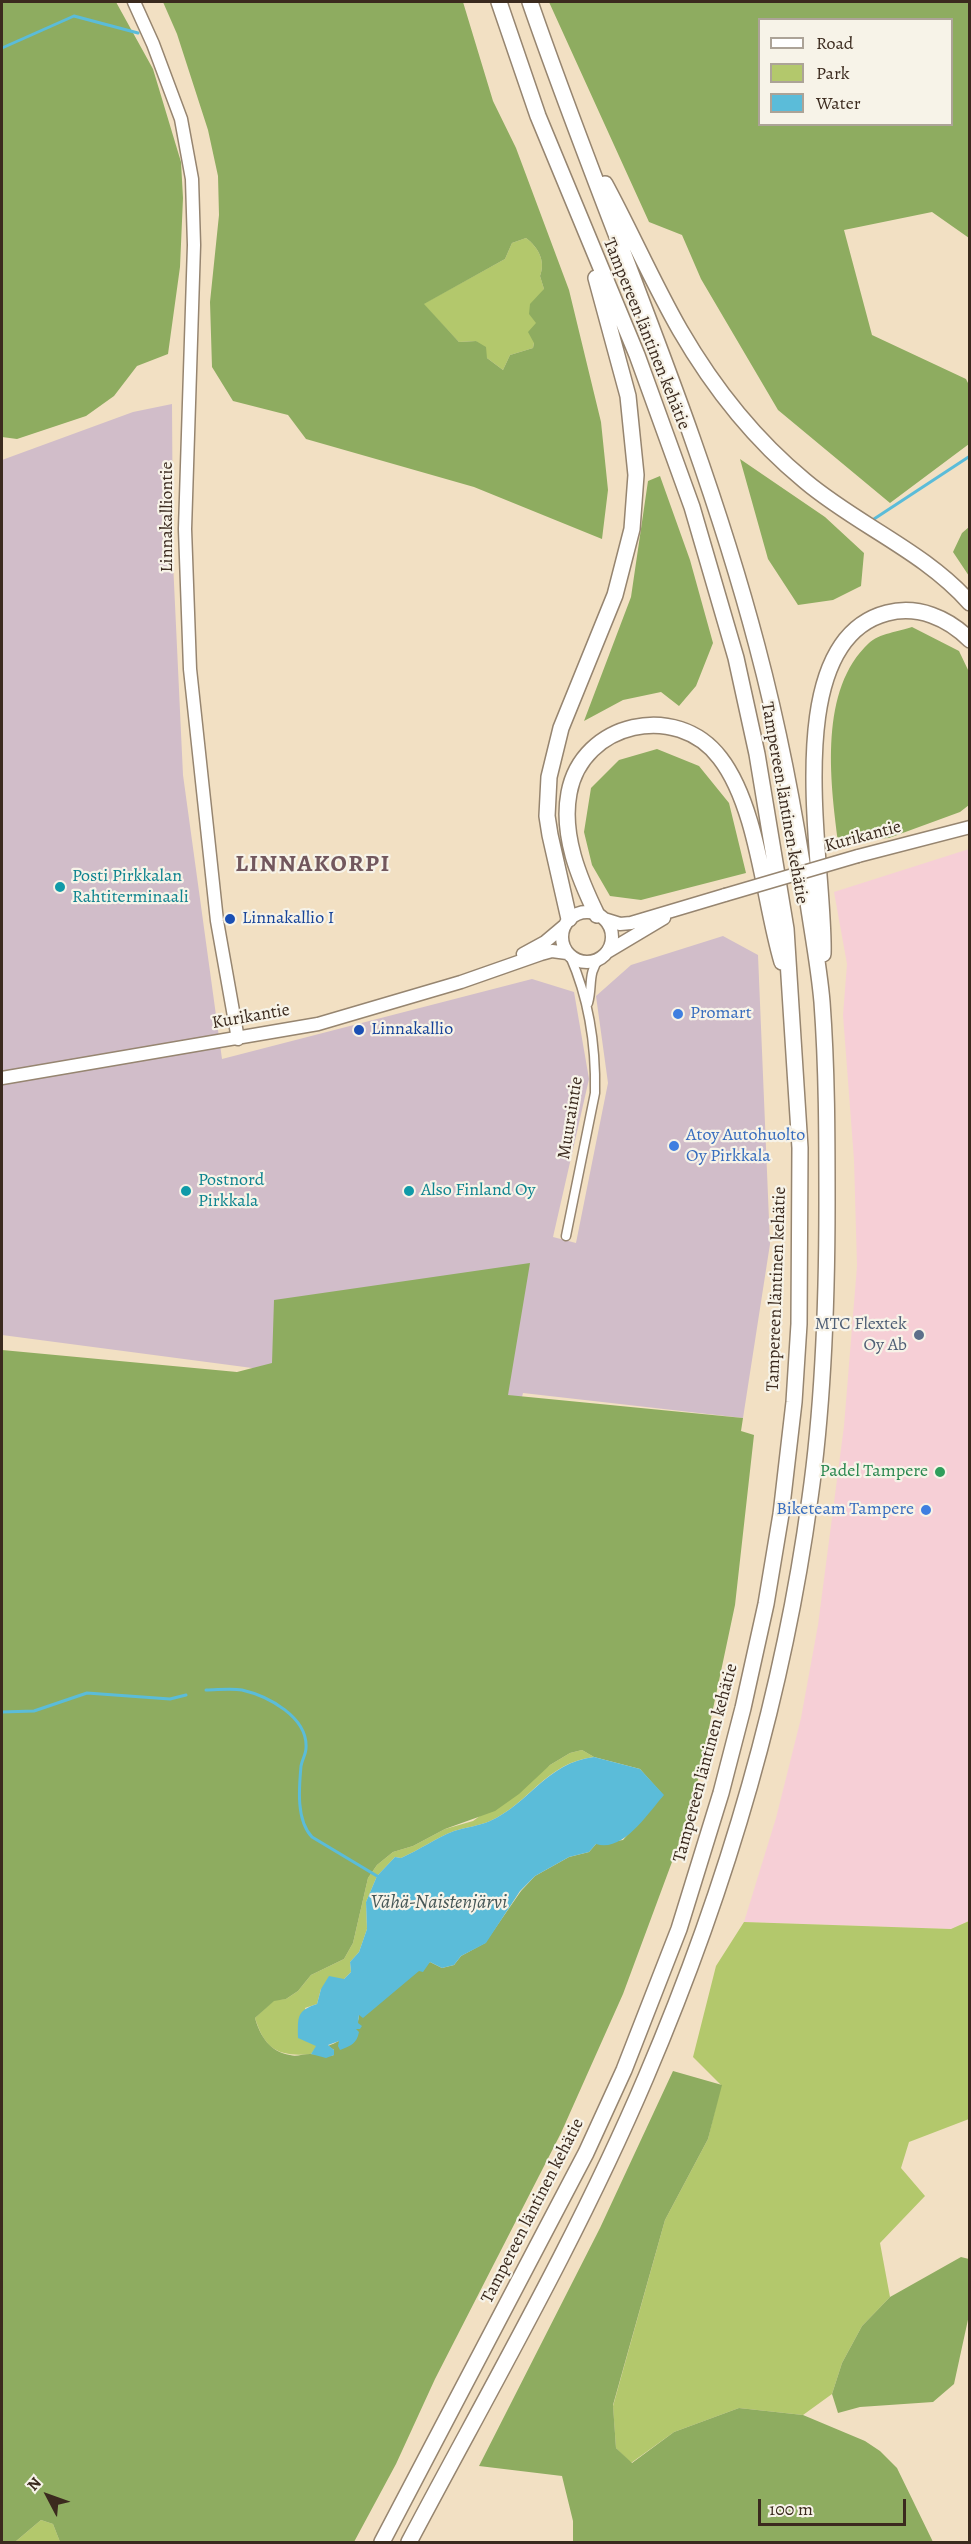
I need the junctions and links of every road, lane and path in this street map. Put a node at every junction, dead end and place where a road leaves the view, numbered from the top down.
1 (134, 2) edge
2 (499, 2) edge
3 (530, 2) edge
4 (583, 146) junction
5 (587, 240) junction
6 (969, 603) edge
7 (969, 640) edge
8 (966, 825) edge
9 (672, 912) junction
10 (600, 917) junction
11 (567, 922) junction
12 (568, 954) junction
13 (603, 956) junction
14 (502, 967) junction
15 (790, 988) junction
16 (822, 999) junction
17 (588, 1003) junction
18 (238, 1039) junction
19 (2, 1078) edge
20 (566, 1236) dead end
21 (382, 2542) edge
22 (408, 2542) edge

1 - 18 main road, Linnakalliontie
2 - 5 highway, Tampereen läntinen kehätie
3 - 4 highway, Tampereen läntinen kehätie
4 - 6 highway
4 - 16 highway, Tampereen läntinen kehätie
5 - 11 highway
5 - 15 highway, Tampereen läntinen kehätie
7 - 16 highway
8 - 9 main road, Kurikantie, bridge
9 - 10 main road, Kurikantie
9 - 13 main road, Kurikantie
10 - 11 main road
10 - 13 main road
10 - 15 highway
11 - 12 main road
11 - 14 main road, Kurikantie
12 - 13 main road
12 - 14 main road, Kurikantie
12 - 17 street, Muuraintie
13 - 17 street, Muuraintie
14 - 18 main road, Kurikantie
15 - 21 highway, Tampereen läntinen kehätie
16 - 22 highway, Tampereen läntinen kehätie
17 - 20 street, Muuraintie
18 - 19 main road, Kurikantie

